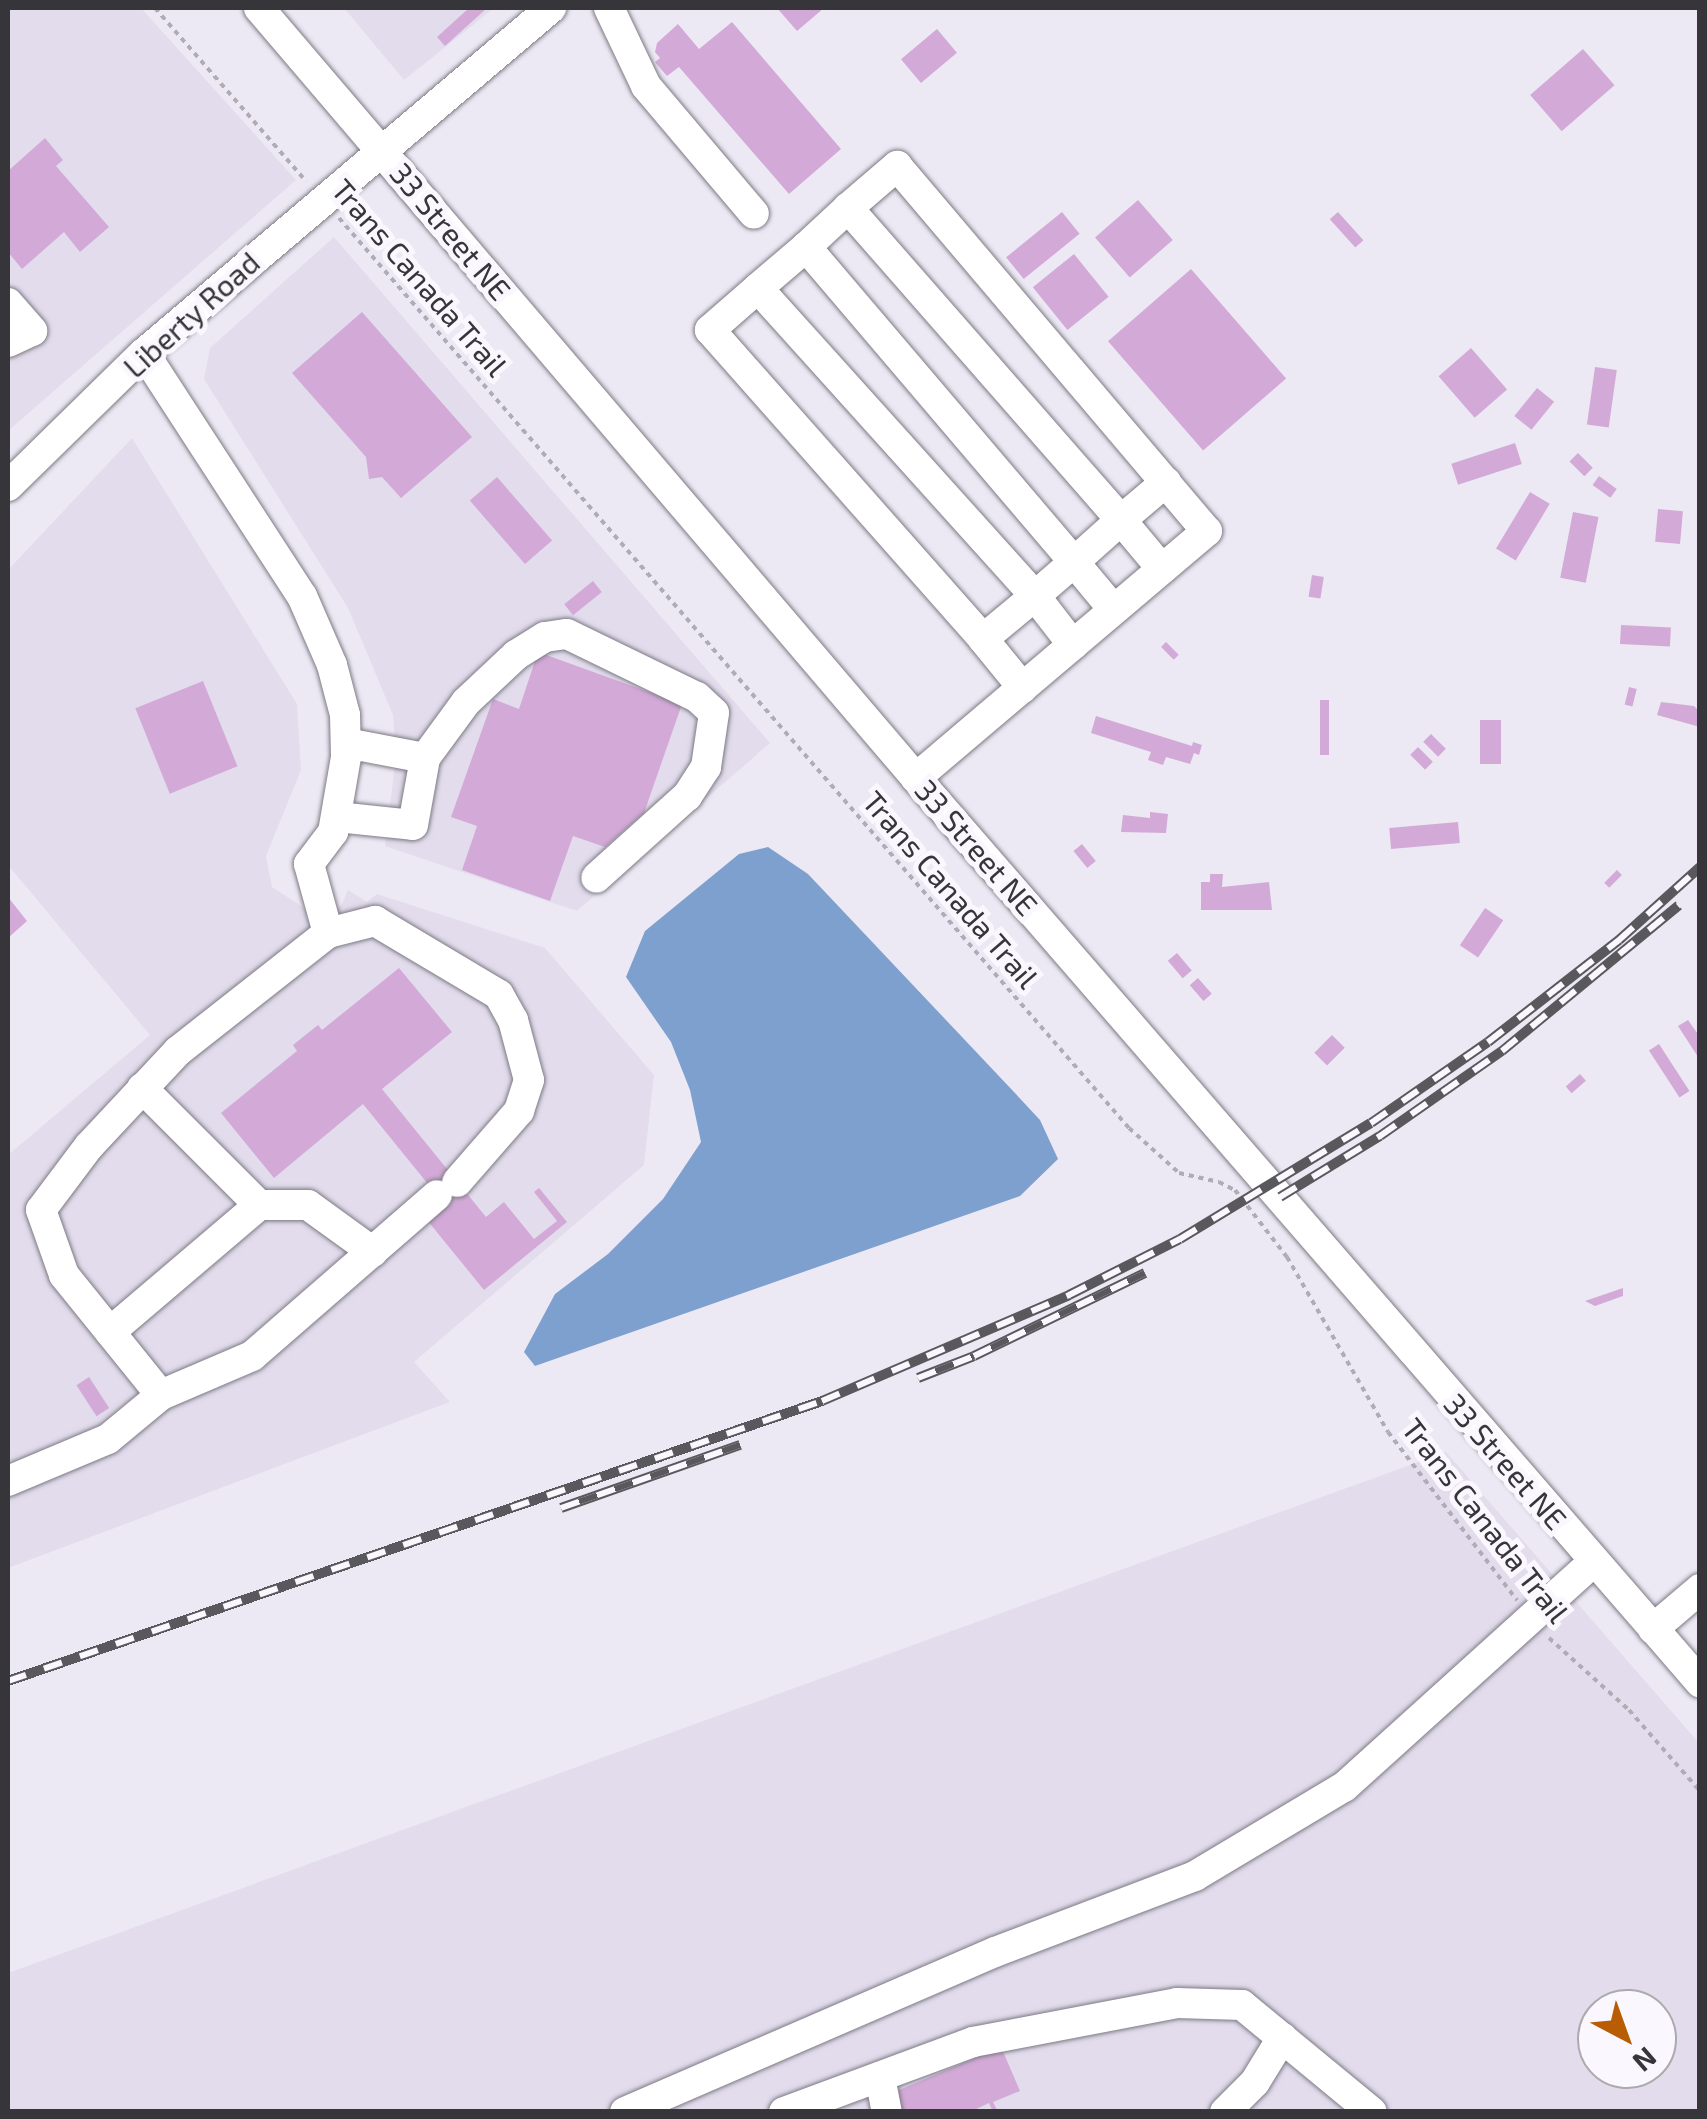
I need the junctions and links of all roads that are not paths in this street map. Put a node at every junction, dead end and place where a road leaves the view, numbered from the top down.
1 (260, 8) edge
2 (551, 8) edge
3 (609, 8) edge
4 (382, 151) junction
5 (848, 208) junction
6 (754, 214) dead end
7 (806, 247) junction
8 (758, 288) junction
9 (8, 304) edge
10 (8, 342) edge
11 (144, 353) junction
12 (1166, 482) junction
13 (8, 486) edge
14 (1122, 520) junction
15 (1074, 562) junction
16 (1162, 569) junction
17 (1035, 596) junction
18 (1114, 610) junction
19 (983, 639) junction
20 (1073, 644) junction
21 (1022, 688) junction
22 (346, 742) junction
23 (426, 758) junction
24 (916, 778) junction
25 (337, 818) junction
26 (596, 878) dead end
27 (328, 933) junction
28 (142, 1088) junction
29 (260, 1204) junction
30 (372, 1252) junction
31 (110, 1332) junction
32 (162, 1396) junction
33 (8, 1481) edge
34 (1594, 1561) junction
35 (1700, 1589) edge
36 (1653, 1629) junction
37 (1700, 1682) edge
38 (1282, 2038) junction
39 (880, 2078) junction
40 (625, 2112) edge
41 (784, 2112) edge
42 (888, 2112) edge
43 (1225, 2112) edge
44 (1372, 2112) edge

1 - 4 street, 33 Street NE
2 - 4 street, Liberty Road
3 - 6 street
4 - 11 street, Liberty Road
4 - 24 street, 33 Street NE
5 - 7 street
5 - 12 street
5 - 14 street
7 - 8 street
7 - 15 street
8 - 17 street
8 - 19 street
9 - 10 street
11 - 13 street, Liberty Road
11 - 22 street
12 - 14 street
12 - 16 street
14 - 15 street
14 - 16 street
15 - 17 street
15 - 18 street
16 - 18 street
17 - 19 street
17 - 20 street
18 - 20 street
19 - 21 street
20 - 21 street
21 - 24 street
22 - 23 street
22 - 25 street
23 - 25 street
23 - 26 street
24 - 34 street, 33 Street NE
25 - 27 street
27 - 28 street
27 - 30 street
28 - 29 street
28 - 31 street
29 - 30 street
29 - 31 street
30 - 32 street
31 - 32 street
32 - 33 street
34 - 36 street, 33 Street NE
34 - 40 street
35 - 36 street
36 - 37 street, 33 Street NE
38 - 39 street
38 - 43 street
38 - 44 street
39 - 41 street
39 - 42 street

